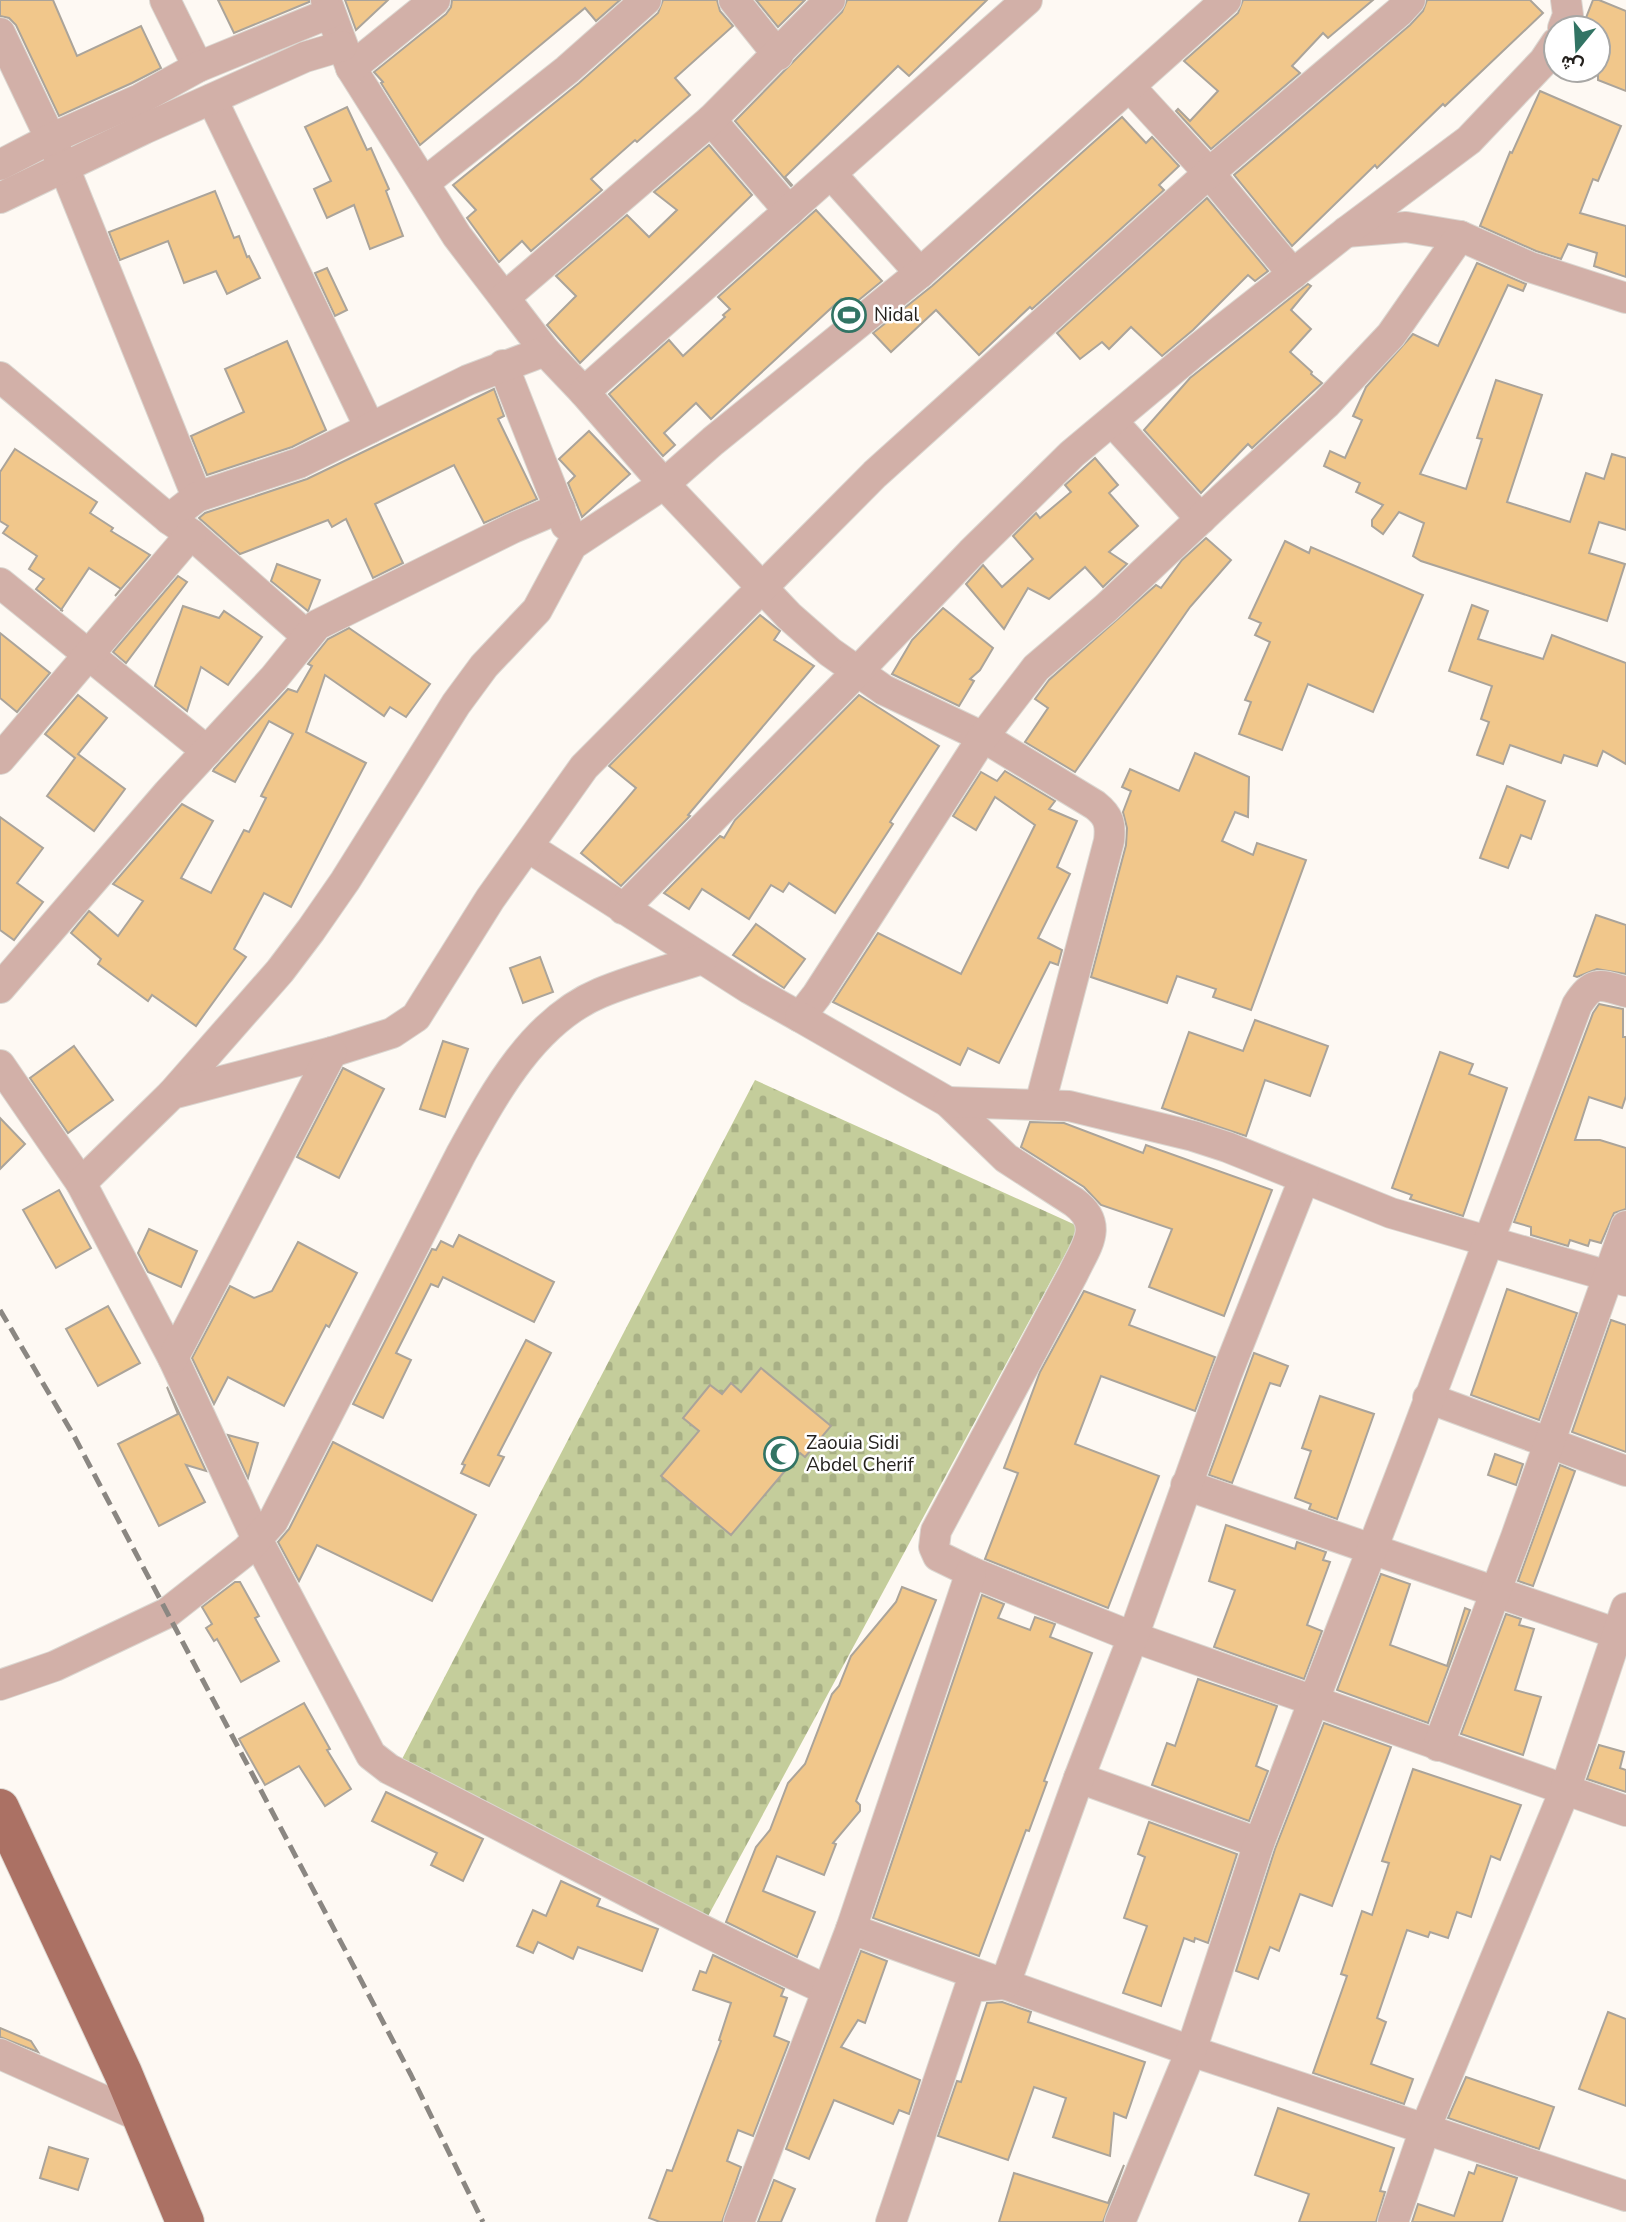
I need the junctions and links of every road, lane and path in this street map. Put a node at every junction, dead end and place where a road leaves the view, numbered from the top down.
1 (166, 0) edge
2 (435, 0) edge
3 (646, 0) edge
4 (734, 0) edge
5 (830, 0) edge
6 (1027, 0) edge
7 (1226, 0) edge
8 (1410, 0) edge
9 (328, 7) edge
10 (293, 27) junction
11 (0, 33) edge
12 (778, 55) junction
13 (305, 57) junction
14 (346, 57) junction
15 (1542, 63) edge
16 (198, 67) junction
17 (1130, 87) junction
18 (212, 99) junction
19 (711, 120) junction
20 (50, 139) junction
21 (0, 165) edge
22 (64, 167) junction
23 (1209, 173) junction
24 (831, 174) junction
25 (424, 183) junction
26 (0, 198) edge
27 (789, 211) junction
28 (1346, 232) junction
29 (1460, 236) junction
30 (920, 273) junction
31 (1293, 274) junction
32 (505, 298) junction
33 (1626, 298) edge
34 (545, 351) junction
35 (503, 365) junction
36 (0, 377) edge
37 (584, 392) junction
38 (1112, 421) junction
39 (370, 428) junction
40 (664, 484) junction
41 (197, 497) junction
42 (560, 508) junction
43 (1201, 519) junction
44 (180, 527) junction
45 (572, 545) junction
46 (0, 583) edge
47 (762, 586) junction
48 (306, 635) junction
49 (89, 655) junction
50 (858, 671) junction
51 (983, 737) junction
52 (207, 751) junction
53 (0, 759) edge
54 (528, 847) junction
55 (623, 909) junction
56 (702, 959) junction
57 (0, 988) edge
58 (1626, 992) edge
59 (800, 1017) junction
60 (332, 1052) junction
61 (0, 1065) edge
62 (172, 1094) junction
63 (948, 1102) junction
64 (1040, 1104) junction
65 (1304, 1179) junction
66 (81, 1183) junction
67 (1626, 1226) edge
68 (1487, 1242) junction
69 (1617, 1278) edge
70 (173, 1358) junction
71 (1428, 1398) junction
72 (1549, 1443) junction
73 (1626, 1471) edge
74 (1186, 1485) junction
75 (257, 1539) junction
76 (1373, 1548) junction
77 (971, 1572) junction
78 (1495, 1592) junction
79 (1622, 1621) edge
80 (1133, 1637) junction
81 (0, 1685) edge
82 (1313, 1699) junction
83 (1438, 1746) junction
84 (1079, 1778) junction
85 (1566, 1790) junction
86 (0, 1808) edge
87 (1626, 1811) edge
88 (1259, 1843) junction
89 (850, 1929) junction
90 (1005, 1984) junction
91 (827, 1990) junction
92 (1191, 2051) junction
93 (0, 2054) edge
94 (141, 2117) junction
95 (1424, 2129) junction
96 (1626, 2196) edge
97 (185, 2222) edge
98 (739, 2222) edge
99 (891, 2222) edge
100 (1120, 2222) edge
101 (1393, 2222) edge

1 - 16 street
2 - 14 street
3 - 25 street
4 - 12 street
5 - 12 street
6 - 24 street
7 - 17 street
8 - 23 street
9 - 10 street
9 - 14 street
10 - 13 street
10 - 16 street
11 - 20 street
12 - 19 street
13 - 14 street
13 - 18 street
14 - 25 street
15 - 28 street
16 - 20 street
17 - 23 street
17 - 30 street
18 - 22 street
18 - 39 street
19 - 27 street
19 - 32 street
20 - 21 street
20 - 22 street
22 - 26 street
22 - 41 street
23 - 31 street
23 - 47 street
24 - 27 street
24 - 30 street
25 - 32 street
27 - 37 street
28 - 29 street
28 - 31 street
29 - 33 street
29 - 43 street
30 - 40 street
31 - 38 street
32 - 34 street
34 - 35 street
34 - 37 street
35 - 39 street
35 - 42 street
36 - 44 street
37 - 40 street
38 - 43 street
38 - 50 street
39 - 41 street
40 - 45 street
40 - 47 street
41 - 44 street
42 - 45 street
42 - 48 street
43 - 51 street
44 - 48 street
44 - 49 street
45 - 62 street
46 - 49 street
47 - 50 street
47 - 54 street
48 - 52 street
49 - 52 street
49 - 53 street
50 - 51 street
50 - 55 street
51 - 59 street
51 - 64 street
52 - 57 street
54 - 55 street
54 - 60 street
55 - 56 street
56 - 59 street
56 - 75 street
58 - 68 street
59 - 63 street
60 - 62 street
60 - 70 street
61 - 66 street
62 - 66 street
63 - 64 street
63 - 77 street
64 - 65 street
65 - 68 street
65 - 74 street
66 - 70 street
67 - 69 street
68 - 69 street
68 - 71 street
69 - 72 street
70 - 75 street
71 - 72 street
71 - 76 street
72 - 73 street
72 - 78 street
74 - 76 street
74 - 80 street
75 - 81 street
75 - 91 street
76 - 78 street
76 - 82 street
77 - 80 street
77 - 89 street
78 - 79 street
78 - 83 street
79 - 85 street
80 - 82 street
80 - 84 street
82 - 83 street
82 - 88 street
83 - 85 street
84 - 88 street
84 - 90 street
85 - 87 street
85 - 95 street
86 - 94 main road
88 - 92 street
89 - 90 street
89 - 91 street
90 - 92 street
90 - 99 street
91 - 98 street
92 - 95 street
92 - 100 street
93 - 94 street
94 - 97 main road
95 - 96 street
95 - 101 street

